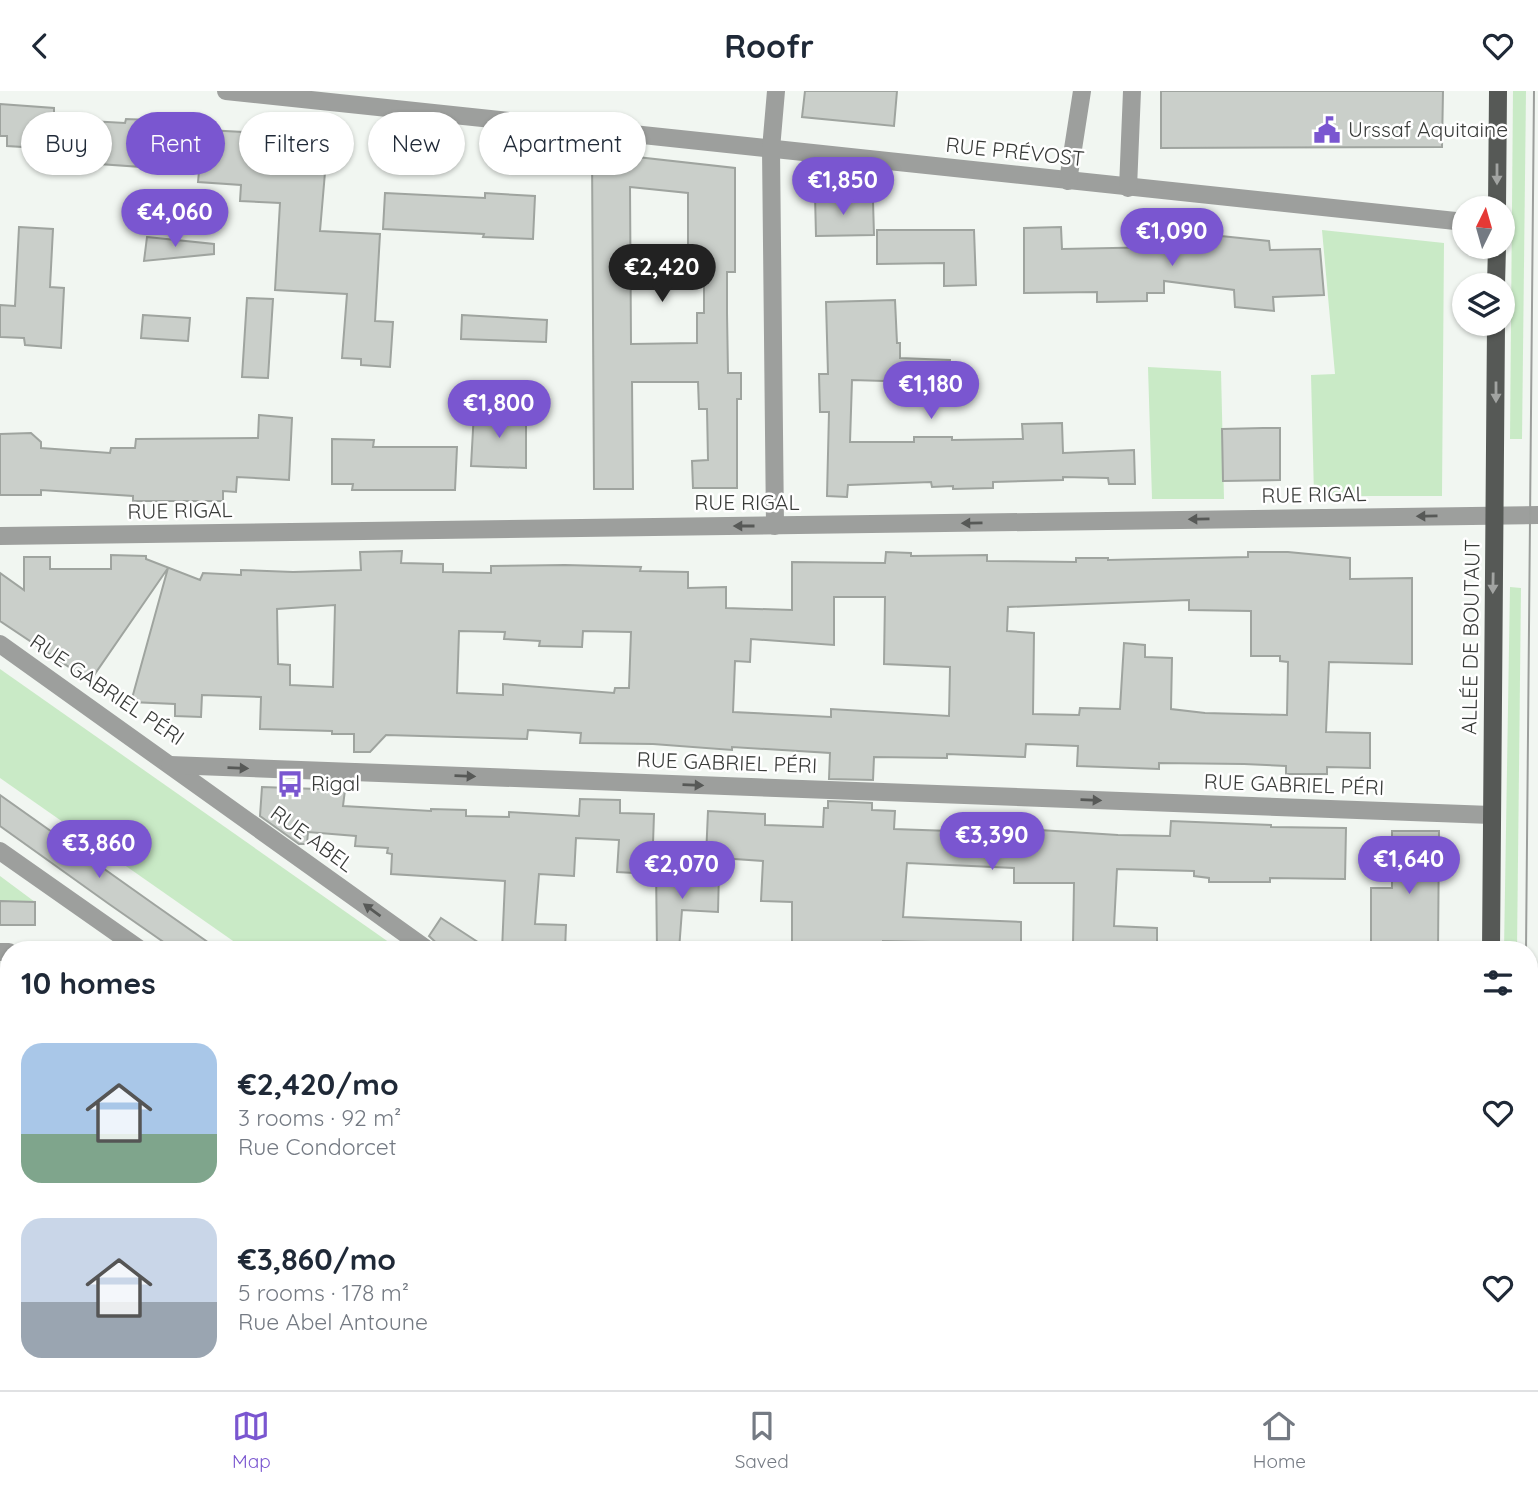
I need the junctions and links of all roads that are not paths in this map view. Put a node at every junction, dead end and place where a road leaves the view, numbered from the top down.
1 (226, 91) edge
2 (776, 91) edge
3 (1082, 91) edge
4 (1132, 91) edge
5 (1498, 91) edge
6 (771, 149) junction
7 (1068, 181) junction
8 (1129, 188) junction
9 (1497, 196) edge
10 (1452, 221) edge
11 (1496, 336) edge
12 (1495, 515) junction
13 (1538, 515) edge
14 (775, 526) junction
15 (0, 536) edge
16 (0, 644) edge
17 (170, 765) junction
18 (207, 766) junction
19 (201, 787) junction
20 (1491, 815) junction
21 (0, 851) edge
22 (128, 941) edge
23 (415, 941) edge
24 (1491, 941) edge

1 - 6 street, RUE PRÉVOST
2 - 6 street
3 - 7 street
4 - 8 street
5 -> 9 main road
6 - 7 street, RUE PRÉVOST
6 - 14 street
7 - 8 street, RUE PRÉVOST
8 - 10 street, RUE PRÉVOST
11 -> 12 main road, ALLÉE DE BOUTAUT
12 - 13 street, RUE RIGAL
12 -> 14 street, RUE RIGAL
12 -> 20 main road, ALLÉE DE BOUTAUT
14 -> 15 street, RUE RIGAL
16 - 17 street, RUE GABRIEL PÉRI
17 - 18 street, RUE GABRIEL PÉRI
17 - 19 street, RUE ABEL
18 - 19 street
18 -> 20 street, RUE GABRIEL PÉRI
23 -> 19 street, RUE ABEL
20 - 24 main road, ALLÉE DE BOUTAUT
21 - 22 street

